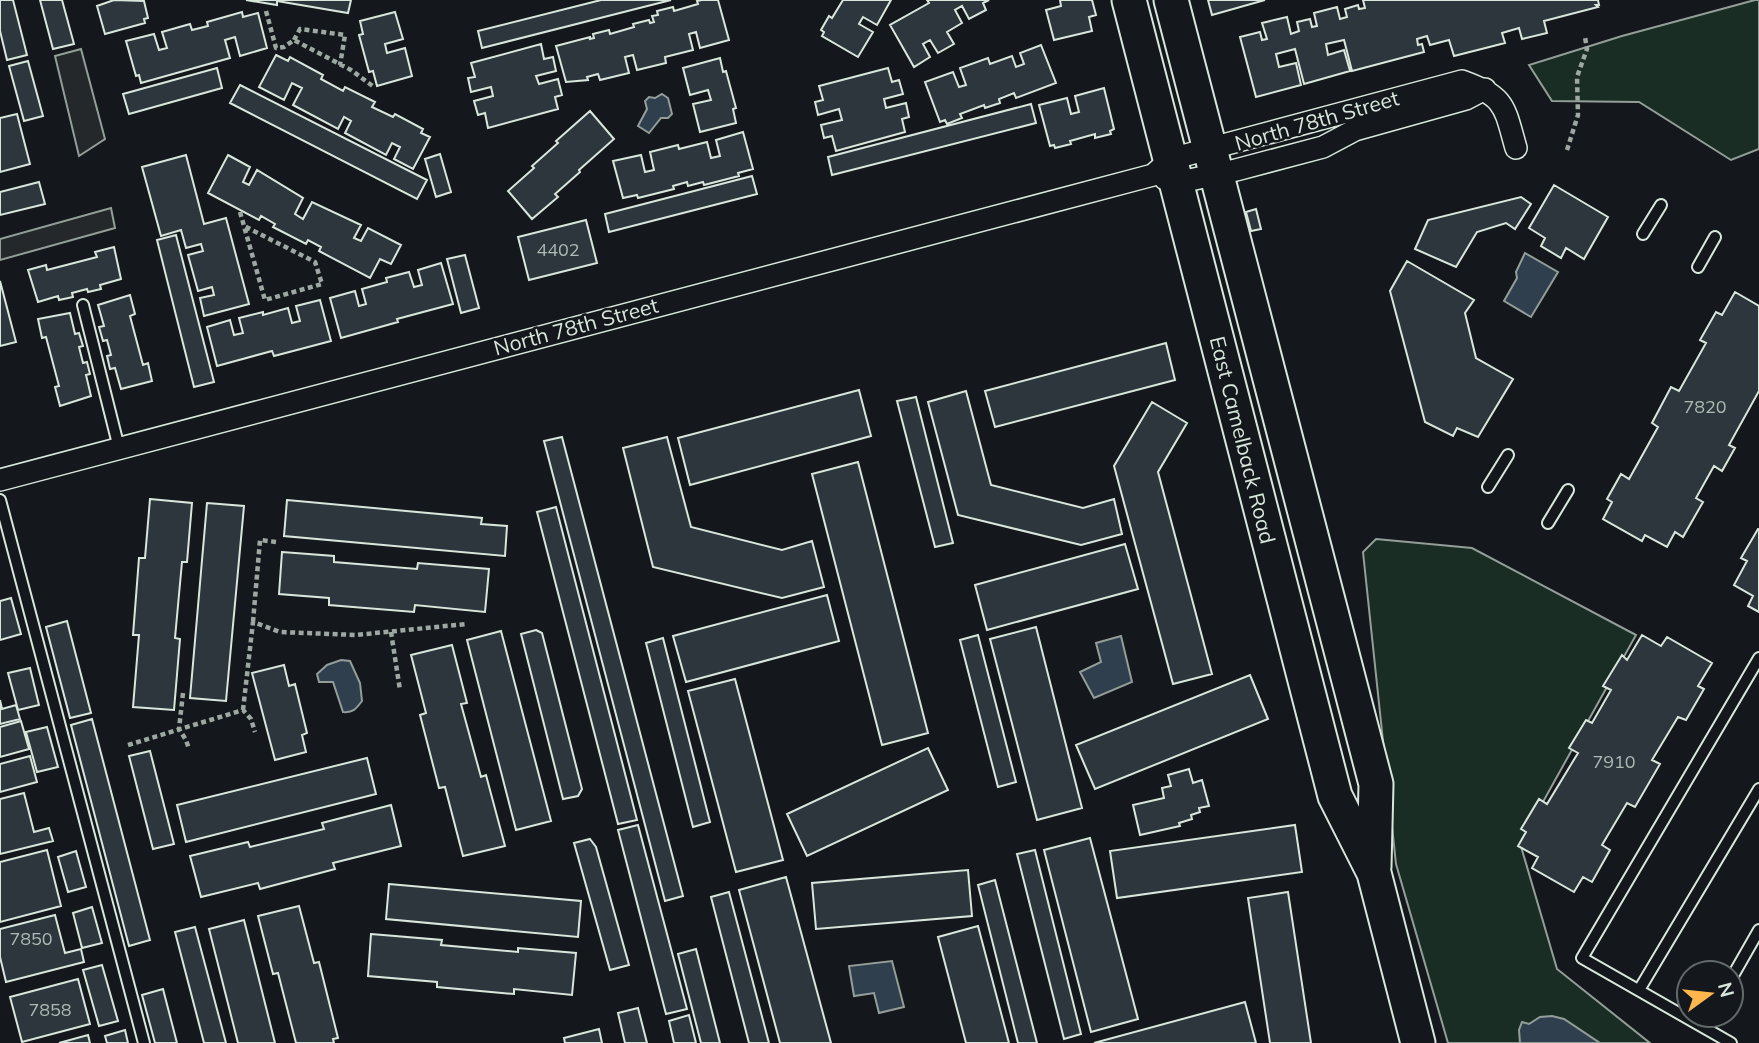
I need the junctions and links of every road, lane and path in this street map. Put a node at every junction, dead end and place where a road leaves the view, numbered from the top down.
1 (1129, 0) edge
2 (1171, 0) edge
3 (266, 10) dead end
4 (1585, 37) dead end
5 (294, 40) junction
6 (340, 65) dead end
7 (374, 87) dead end
8 (1516, 148) dead end
9 (1567, 150) dead end
10 (1212, 163) junction
11 (1167, 173) junction
12 (1661, 205) dead end
13 (240, 212) dead end
14 (244, 226) junction
15 (1643, 234) dead end
16 (1716, 237) dead end
17 (1698, 267) dead end
18 (83, 305) dead end
19 (119, 448) junction
20 (1508, 455) dead end
21 (0, 480) edge
22 (1488, 487) dead end
23 (1567, 490) dead end
24 (0, 500) edge
25 (1548, 523) dead end
26 (276, 542) dead end
27 (253, 622) junction
28 (466, 624) dead end
29 (391, 632) junction
30 (1759, 658) edge
31 (400, 690) dead end
32 (183, 693) dead end
33 (243, 710) junction
34 (179, 729) junction
35 (255, 732) dead end
36 (128, 745) dead end
37 (189, 749) dead end
38 (1759, 789) edge
39 (1374, 873) junction
40 (1759, 930) edge
41 (1742, 959) edge
42 (1639, 990) junction
43 (1675, 1011) edge
44 (1706, 1029) edge
45 (144, 1043) edge
46 (1418, 1043) edge
47 (1731, 1043) edge

1 - 11 main road, East Camelback Road
2 - 10 main road, East Camelback Road
3 - 5 path
4 - 9 path
5 - 6 path
5 - 7 path
8 - 10 street, North 78th Street
10 - 11 street, North 78th Street
10 - 39 main road, East Camelback Road
11 - 19 street, North 78th Street
11 - 39 main road, East Camelback Road
12 - 15 lane
13 - 14 path
14 - 14 path
16 - 17 lane
18 - 19 lane
19 - 21 street, North 78th Street
20 - 22 lane
23 - 25 lane
24 - 45 lane
26 - 27 path
27 - 29 path
27 - 33 path
28 - 29 path
29 - 31 path
30 - 42 lane
32 - 34 path
33 - 34 path
33 - 35 path
34 - 36 path
34 - 37 path
38 - 42 lane
39 - 46 main road, East Camelback Road
40 - 41 lane
42 - 43 lane
44 - 47 lane

